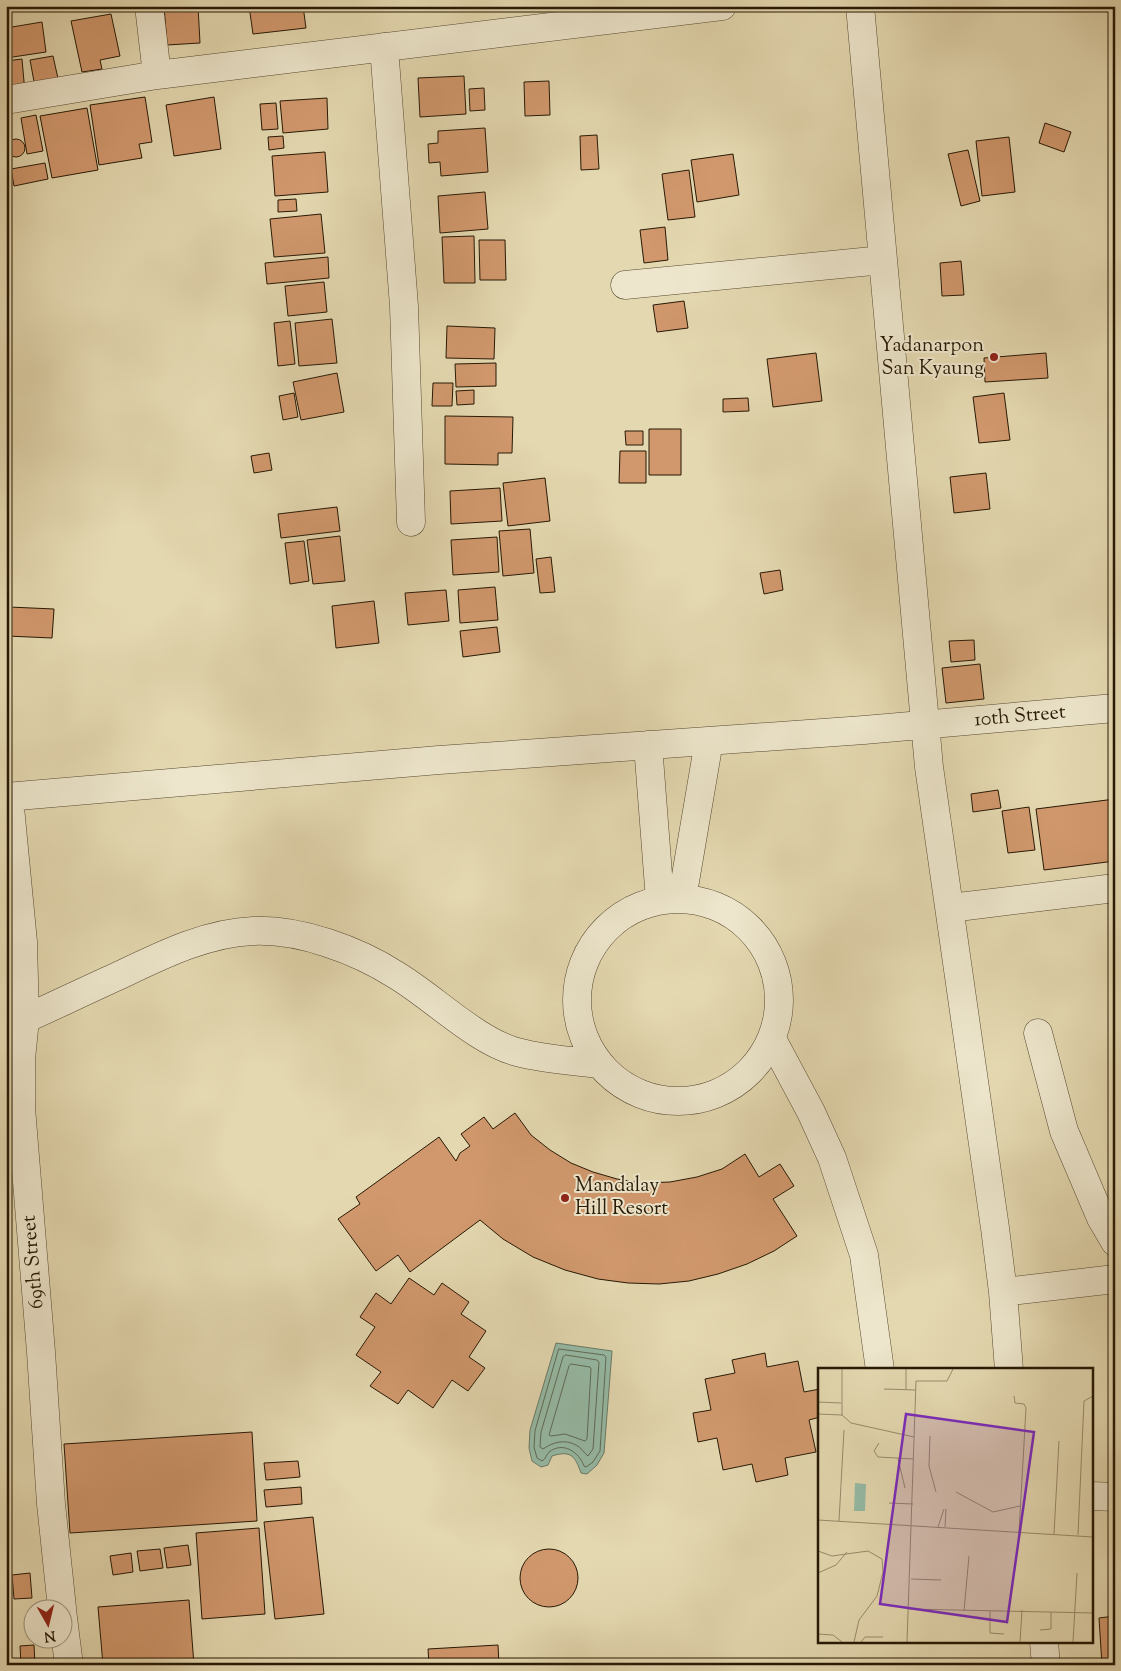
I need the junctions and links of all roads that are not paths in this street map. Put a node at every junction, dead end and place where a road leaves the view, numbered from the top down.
1 (149, 6) edge
2 (722, 6) edge
3 (860, 6) edge
4 (384, 47) junction
5 (157, 75) junction
6 (6, 100) edge
7 (883, 260) junction
8 (624, 285) dead end
9 (411, 522) dead end
10 (1115, 708) edge
11 (925, 725) junction
12 (709, 741) junction
13 (648, 745) junction
14 (8, 797) edge
15 (1115, 888) edge
16 (671, 899) junction
17 (950, 908) junction
18 (25, 1019) junction
19 (1038, 1033) dead end
20 (772, 1039) junction
21 (599, 1064) junction
22 (1115, 1242) edge
23 (1115, 1279) edge
24 (1003, 1292) junction
25 (880, 1368) edge
26 (1009, 1368) edge
27 (1094, 1496) edge
28 (1115, 1497) edge
29 (61, 1598) edge
30 (1044, 1644) edge
31 (66, 1648) edge
32 (68, 1665) edge
33 (1046, 1665) edge

1 - 5 street
2 - 4 street
3 - 7 street
4 - 5 street
4 - 9 street
5 - 6 street
7 - 8 street
7 - 11 street
10 - 11 street, 10th Street
11 - 12 street, 10th Street
11 - 17 street
12 - 13 street, 10th Street
12 - 16 street
13 - 14 street, 10th Street
13 - 16 street
14 - 18 street, 69th Street
15 - 17 street
16 - 20 street
16 - 21 street
17 - 24 street
18 - 21 street
18 - 29 street, 69th Street
19 - 22 street
20 - 21 street
20 - 25 street
23 - 24 street
24 - 26 street
27 - 28 street
30 - 33 street
31 - 32 street, 69th Street

